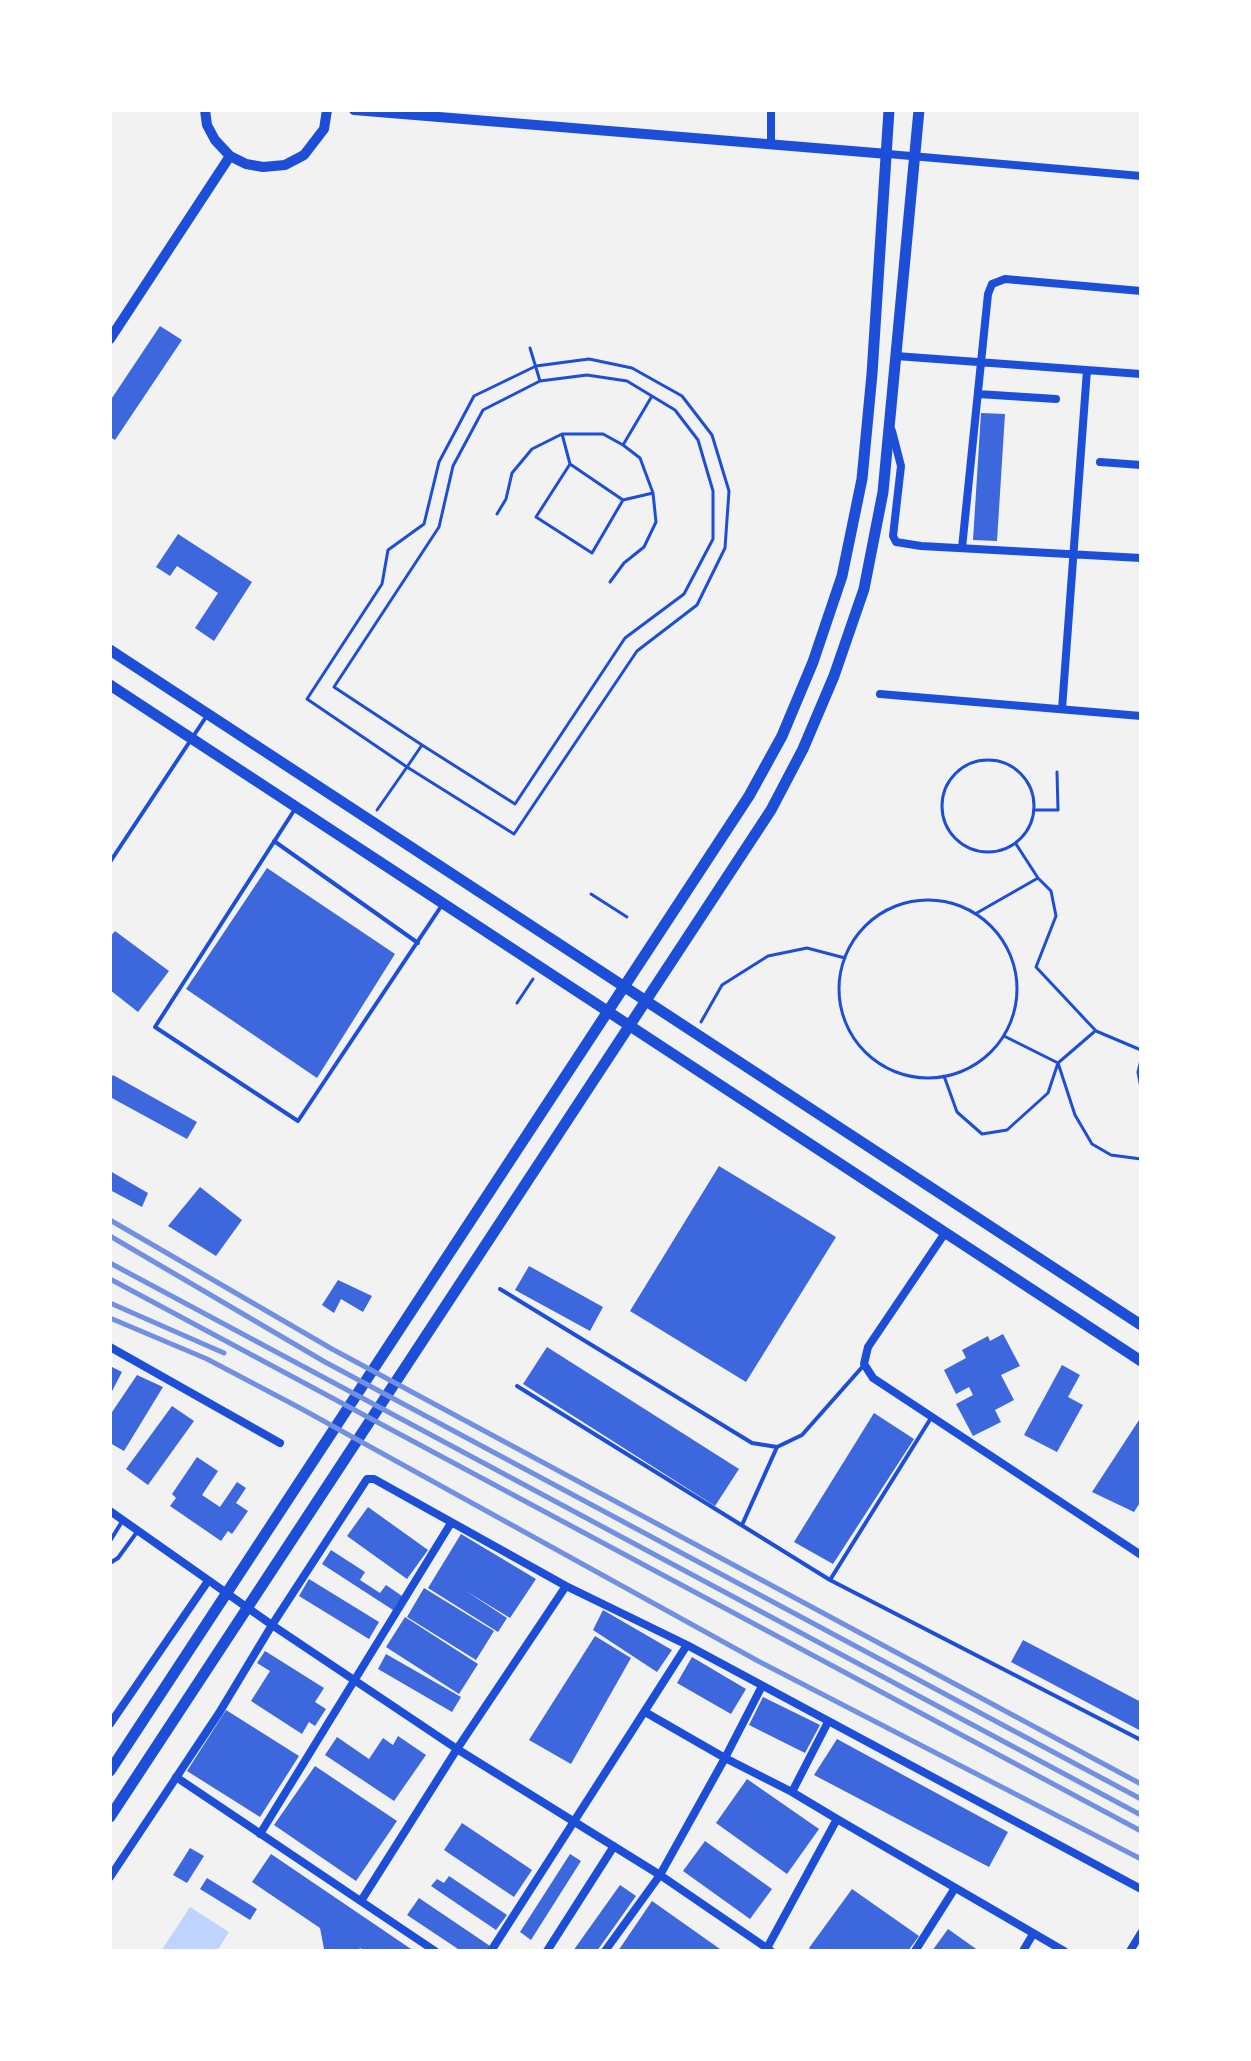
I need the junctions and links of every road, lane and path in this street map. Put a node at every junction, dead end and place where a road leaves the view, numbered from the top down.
1 (205, 110) edge
2 (327, 110) edge
3 (354, 110) edge
4 (771, 110) edge
5 (889, 110) edge
6 (919, 110) edge
7 (771, 144) junction
8 (888, 154) junction
9 (230, 156) junction
10 (913, 157) junction
11 (1141, 176) edge
12 (1141, 291) edge
13 (110, 339) edge
14 (530, 348) dead end
15 (896, 356) junction
16 (981, 363) junction
17 (536, 366) junction
18 (1087, 370) junction
19 (1141, 374) edge
20 (540, 381) junction
21 (978, 394) junction
22 (652, 396) junction
23 (1056, 399) dead end
24 (890, 424) junction
25 (562, 434) junction
26 (623, 445) junction
27 (1100, 462) dead end
28 (570, 464) junction
29 (1141, 465) edge
30 (653, 493) junction
31 (623, 500) junction
32 (497, 514) dead end
33 (962, 548) junction
34 (1074, 554) junction
35 (1141, 558) edge
36 (610, 582) dead end
37 (110, 650) edge
38 (110, 685) edge
39 (880, 694) dead end
40 (1062, 709) junction
41 (208, 714) junction
42 (1141, 716) edge
43 (194, 739) junction
44 (422, 745) junction
45 (407, 767) junction
46 (1057, 772) dead end
47 (296, 807) junction
48 (1034, 810) junction
49 (371, 820) junction
50 (274, 841) junction
51 (1015, 843) junction
52 (110, 862) edge
53 (1038, 878) junction
54 (591, 894) dead end
55 (443, 903) junction
56 (975, 914) junction
57 (627, 917) dead end
58 (418, 943) junction
59 (845, 958) junction
60 (535, 975) dead end
61 (517, 1003) dead end
62 (1096, 1031) junction
63 (695, 1033) junction
64 (1004, 1036) junction
65 (1141, 1050) edge
66 (1141, 1060) edge
67 (1058, 1063) junction
68 (944, 1076) junction
69 (1141, 1088) edge
70 (1141, 1159) edge
71 (945, 1233) junction
72 (500, 1289) dead end
73 (1139, 1319) edge
74 (110, 1347) edge
75 (1141, 1361) edge
76 (864, 1364) junction
77 (517, 1386) dead end
78 (933, 1416) junction
79 (280, 1443) dead end
80 (777, 1447) junction
81 (110, 1511) edge
82 (123, 1520) junction
83 (451, 1523) junction
84 (742, 1526) junction
85 (139, 1530) junction
86 (110, 1541) edge
87 (1141, 1555) edge
88 (110, 1563) edge
89 (830, 1580) junction
90 (208, 1581) junction
91 (566, 1586) junction
92 (272, 1625) junction
93 (687, 1645) junction
94 (354, 1680) junction
95 (762, 1686) junction
96 (645, 1712) junction
97 (828, 1722) junction
98 (110, 1724) edge
99 (1141, 1740) edge
100 (457, 1749) junction
101 (725, 1758) junction
102 (110, 1771) edge
103 (176, 1777) junction
104 (792, 1792) junction
105 (110, 1817) edge
106 (837, 1819) junction
107 (575, 1822) junction
108 (260, 1834) junction
109 (614, 1846) junction
110 (660, 1875) junction
111 (110, 1877) edge
112 (955, 1888) junction
113 (1141, 1889) edge
114 (361, 1901) junction
115 (1141, 1933) edge
116 (1033, 1934) junction
117 (768, 1950) edge
118 (435, 1951) edge
119 (491, 1951) edge
120 (547, 1951) edge
121 (605, 1951) edge
122 (915, 1951) edge
123 (1023, 1951) edge
124 (1064, 1951) edge
125 (1130, 1951) edge

1 - 9 street
2 - 9 street
3 - 7 street
4 - 7 street
5 - 8 main road
6 - 10 main road
7 - 8 street
8 - 10 street
8 - 102 main road
9 - 13 street
10 - 11 street
10 - 15 main road
12 - 16 street
14 - 17 path
15 - 16 street
15 - 24 main road
16 - 18 street
16 - 21 street
17 - 20 path
17 - 45 path
17 - 45 path
18 - 19 street
18 - 34 street
20 - 22 path
20 - 44 path
21 - 23 street
21 - 33 street
22 - 26 path
22 - 44 path
24 - 33 street
24 - 105 main road
25 - 26 path
25 - 28 path
25 - 32 path
26 - 30 path
27 - 29 street
28 - 31 path
28 - 31 path
30 - 31 path
30 - 36 path
33 - 34 street
34 - 35 street
34 - 40 street
37 - 41 main road
38 - 43 main road
39 - 40 street
40 - 42 street
41 - 43 lane
41 - 49 main road
43 - 47 main road
43 - 52 lane
44 - 45 path
45 - 49 path
46 - 48 path
47 - 50 lane
47 - 55 main road
48 - 51 path
48 - 51 path
49 - 63 main road
50 - 58 lane
50 - 58 lane
51 - 53 path
53 - 56 path
53 - 62 path
54 - 57 path
55 - 58 lane
55 - 71 main road
56 - 59 path
56 - 64 path
59 - 63 path
59 - 68 path
60 - 61 path
62 - 65 path
62 - 67 path
63 - 73 main road
64 - 67 path
64 - 68 path
66 - 69 path
67 - 68 path
67 - 70 path
71 - 75 main road
71 - 76 street
72 - 80 lane
74 - 79 street
76 - 78 street
76 - 80 lane
77 - 84 lane
78 - 87 street
78 - 89 lane
80 - 84 lane
81 - 82 street
82 - 85 street
82 - 86 lane
83 - 91 street
83 - 92 street
83 - 94 street
84 - 89 lane
85 - 88 lane
85 - 90 street
89 - 99 lane
90 - 92 street
90 - 98 street
91 - 93 street
91 - 100 street
92 - 94 street
92 - 103 street
93 - 95 street
93 - 96 street
94 - 100 street
94 - 108 street
95 - 97 street
95 - 101 street
96 - 101 street
96 - 107 street
97 - 104 street
97 - 113 street
100 - 107 street
100 - 114 street
101 - 104 street
101 - 110 street
103 - 108 street
103 - 111 street
104 - 106 street
106 - 112 street
106 - 117 street
107 - 109 street
107 - 119 street
108 - 114 street
109 - 110 street
109 - 120 street
110 - 117 street
110 - 121 street
112 - 116 street
112 - 122 street
114 - 118 street
115 - 125 street
116 - 123 street
116 - 124 street

